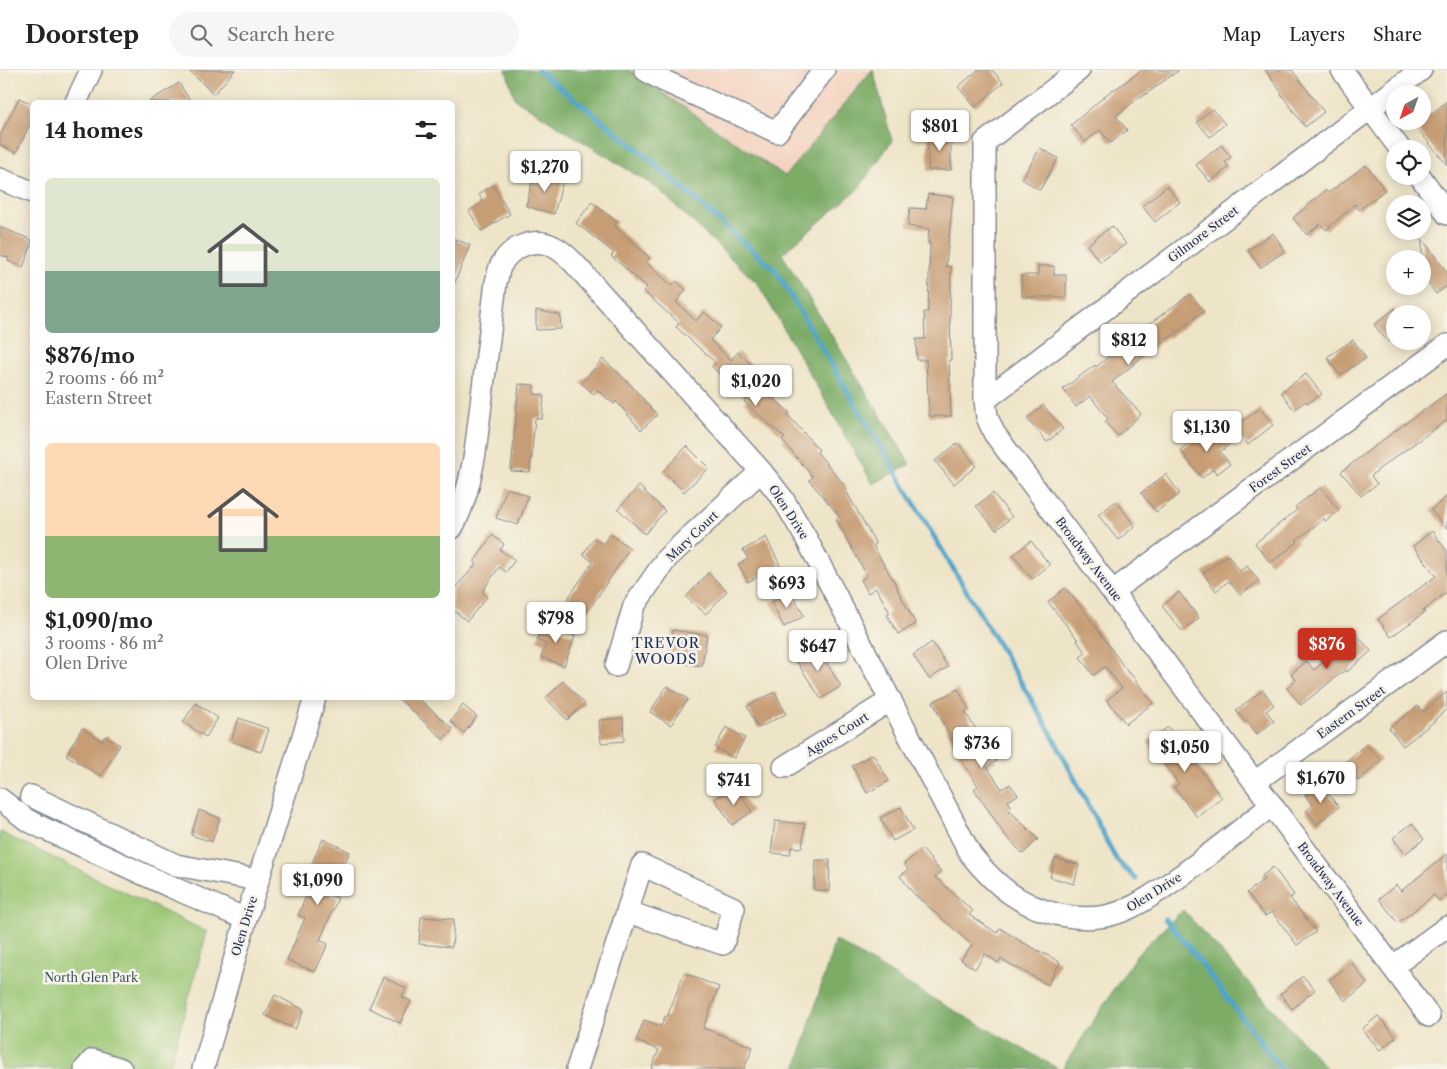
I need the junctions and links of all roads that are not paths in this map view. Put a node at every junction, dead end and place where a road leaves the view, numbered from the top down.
1 (91, 70) edge
2 (645, 70) edge
3 (824, 70) edge
4 (1080, 70) edge
5 (1342, 70) edge
6 (1421, 70) edge
7 (77, 100) edge
8 (1370, 107) junction
9 (1394, 140) edge
10 (0, 179) edge
11 (1426, 185) edge
12 (30, 191) edge
13 (1447, 214) edge
14 (1447, 345) edge
15 (985, 400) junction
16 (761, 471) junction
17 (455, 522) edge
18 (1113, 591) junction
19 (1447, 641) edge
20 (616, 666) dead end
21 (314, 700) edge
22 (891, 700) junction
23 (784, 767) dead end
24 (1255, 782) junction
25 (31, 796) dead end
26 (0, 800) edge
27 (1272, 805) junction
28 (258, 880) junction
29 (628, 912) junction
30 (246, 919) junction
31 (1447, 927) edge
32 (1392, 967) junction
33 (1429, 1016) dead end
34 (85, 1069) edge
35 (121, 1069) edge
36 (203, 1069) edge
37 (577, 1069) edge

1 - 7 street
2 - 3 street
4 - 15 street, Broadway Avenue
5 - 8 street
6 - 8 street, Gilmore Street
8 - 9 street
8 - 15 street, Gilmore Street
10 - 12 street
11 - 13 street
14 - 18 street, Forest Street
15 - 18 street, Broadway Avenue
16 - 17 street, Olen Drive
16 - 20 street, Mary Court
16 - 22 street, Olen Drive
18 - 24 street, Broadway Avenue
19 - 24 street, Eastern Street
21 - 28 street, Olen Drive
22 - 23 street, Agnes Court
22 - 27 street, Olen Drive
24 - 27 street, Broadway Avenue
25 - 28 street
26 - 30 street
27 - 32 street, Broadway Avenue
28 - 30 street, Olen Drive
29 - 29 street
29 - 37 street
30 - 36 street, Olen Drive
31 - 32 street
32 - 33 street, Broadway Avenue
34 - 35 street

